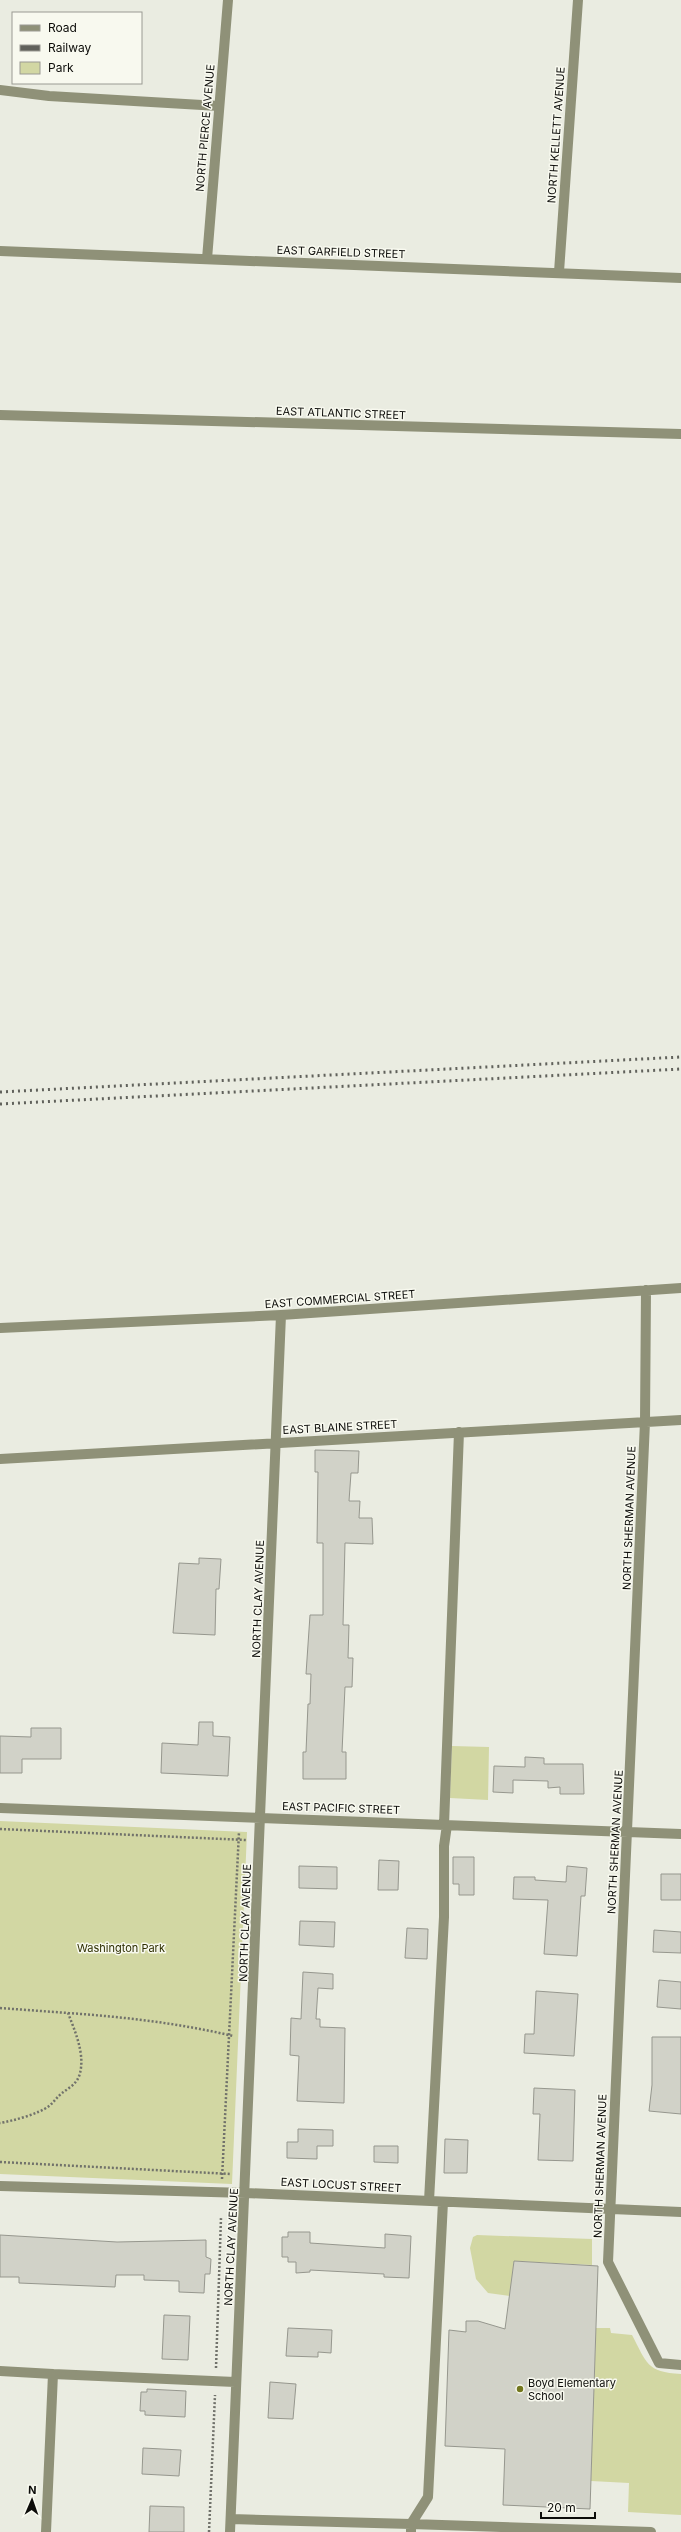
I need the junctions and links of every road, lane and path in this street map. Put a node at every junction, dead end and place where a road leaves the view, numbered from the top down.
1 (228, 0) edge
2 (578, 0) edge
3 (0, 90) edge
4 (219, 106) junction
5 (0, 251) edge
6 (207, 259) junction
7 (559, 272) junction
8 (681, 278) edge
9 (0, 415) edge
10 (681, 434) edge
11 (681, 1288) edge
12 (646, 1290) junction
13 (281, 1315) junction
14 (0, 1328) edge
15 (681, 1420) edge
16 (645, 1422) junction
17 (459, 1432) junction
18 (277, 1443) junction
19 (0, 1460) edge
20 (0, 1808) edge
21 (261, 1817) junction
22 (445, 1825) junction
23 (0, 1829) edge
24 (239, 1832) dead end
25 (628, 1832) junction
26 (681, 1834) edge
27 (238, 1840) junction
28 (246, 1840) dead end
29 (0, 2008) edge
30 (68, 2013) junction
31 (228, 2035) junction
32 (233, 2036) dead end
33 (0, 2123) edge
34 (0, 2162) edge
35 (222, 2174) junction
36 (233, 2174) dead end
37 (222, 2184) dead end
38 (0, 2186) edge
39 (246, 2193) junction
40 (429, 2201) junction
41 (443, 2202) junction
42 (609, 2210) junction
43 (681, 2212) edge
44 (680, 2365) edge
45 (0, 2371) edge
46 (53, 2374) junction
47 (235, 2382) junction
48 (231, 2519) junction
49 (352, 2527) edge
50 (411, 2528) edge
51 (46, 2532) edge
52 (230, 2532) edge
53 (651, 2532) edge

1 - 4 street, NORTH PIERCE AVENUE
2 - 7 street, NORTH KELLETT AVENUE
3 - 4 street
4 - 6 street, NORTH PIERCE AVENUE
5 - 6 street, EAST GARFIELD STREET
6 - 7 street, EAST GARFIELD STREET
7 - 8 street, EAST GARFIELD STREET
9 - 10 street, EAST ATLANTIC STREET
11 - 12 street, EAST COMMERCIAL STREET
12 - 13 street, EAST COMMERCIAL STREET
12 - 16 street, NORTH SHERMAN AVENUE
13 - 14 street, EAST COMMERCIAL STREET
13 - 18 street, NORTH CLAY AVENUE
15 - 16 street, EAST BLAINE STREET
16 - 17 street, EAST BLAINE STREET
16 - 25 street, NORTH SHERMAN AVENUE
17 - 18 street, EAST BLAINE STREET
17 - 22 street
18 - 19 street, EAST BLAINE STREET
18 - 21 street, NORTH CLAY AVENUE
20 - 21 street, EAST PACIFIC STREET
21 - 22 street, EAST PACIFIC STREET
21 - 39 street, NORTH CLAY AVENUE
22 - 25 street, EAST PACIFIC STREET
22 - 40 street
23 - 27 path
24 - 27 path
25 - 26 street, EAST PACIFIC STREET
25 - 42 street, NORTH SHERMAN AVENUE
27 - 28 path
27 - 31 path
29 - 30 path
30 - 31 path
30 - 33 path
31 - 32 path
31 - 35 path
34 - 35 path
35 - 36 path
35 - 37 path
38 - 39 street, EAST LOCUST STREET
39 - 40 street, EAST LOCUST STREET
39 - 47 street, NORTH CLAY AVENUE
40 - 41 street, EAST LOCUST STREET
41 - 42 street, EAST LOCUST STREET
41 - 50 street
42 - 43 street, EAST LOCUST STREET
42 - 44 street, NORTH SHERMAN AVENUE
45 - 46 street
46 - 47 street
46 - 51 street
47 - 48 street, NORTH CLAY AVENUE
48 - 49 street
48 - 52 street, NORTH CLAY AVENUE
49 - 50 street
50 - 53 street

